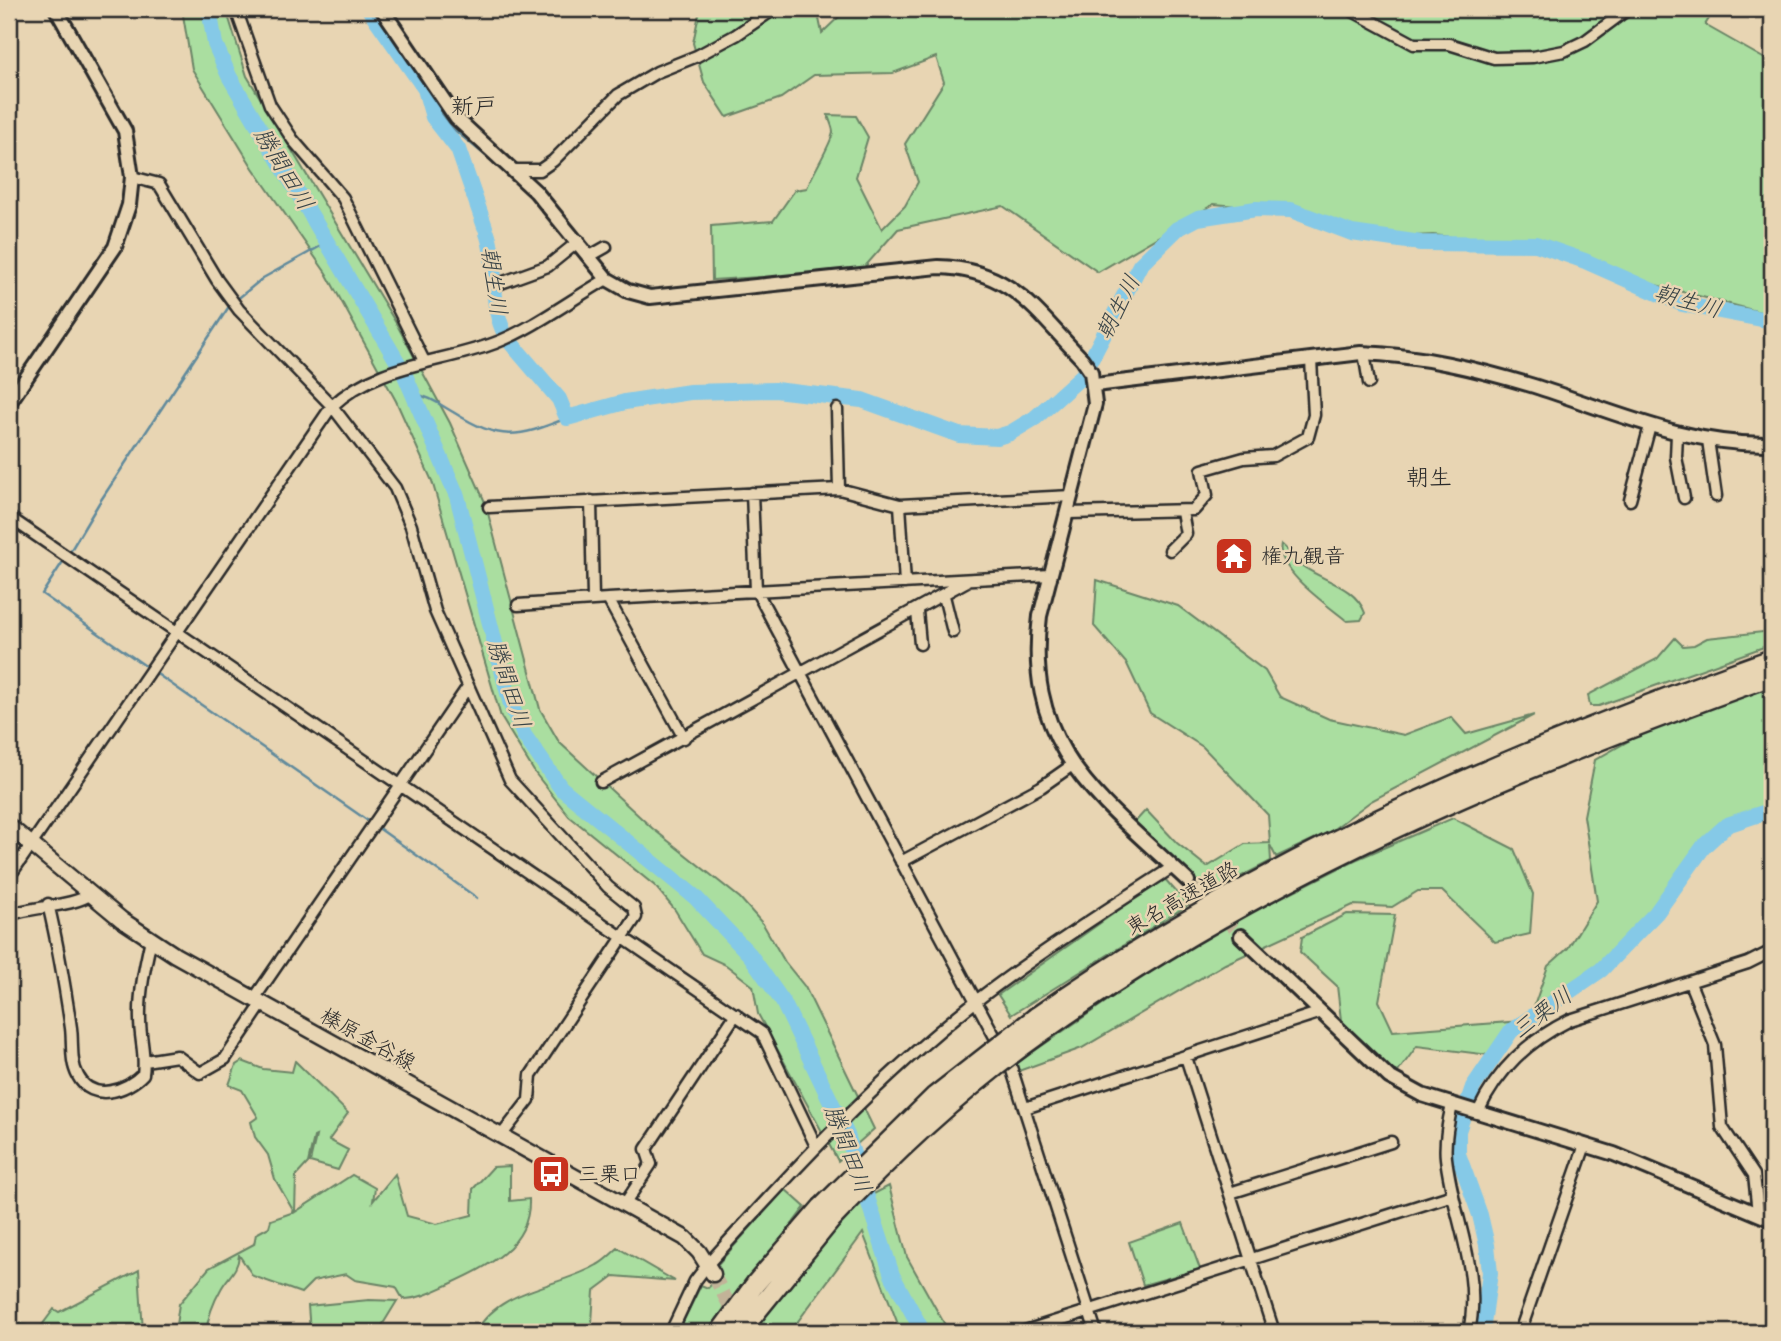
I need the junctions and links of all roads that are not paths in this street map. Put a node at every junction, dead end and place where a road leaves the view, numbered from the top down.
1 (56, 9) edge
2 (236, 9) edge
3 (382, 9) edge
4 (774, 9) edge
5 (1349, 9) edge
6 (1628, 9) edge
7 (514, 170) junction
8 (132, 177) junction
9 (579, 241) junction
10 (606, 247) dead end
11 (590, 256) junction
12 (607, 279) junction
13 (500, 282) dead end
14 (1364, 353) junction
15 (1311, 360) junction
16 (424, 361) junction
17 (1093, 378) junction
18 (1369, 383) dead end
19 (9, 403) edge
20 (332, 405) junction
21 (837, 409) dead end
22 (1650, 426) junction
23 (1677, 434) junction
24 (1708, 440) junction
25 (1772, 444) edge
26 (839, 489) junction
27 (752, 493) junction
28 (1072, 496) junction
29 (1716, 496) dead end
30 (1684, 498) dead end
31 (1630, 500) dead end
32 (591, 502) junction
33 (900, 505) junction
34 (489, 507) dead end
35 (1182, 512) junction
36 (1068, 513) junction
37 (9, 517) edge
38 (1170, 550) dead end
39 (1051, 575) junction
40 (967, 580) junction
41 (905, 583) junction
42 (756, 590) junction
43 (944, 596) junction
44 (593, 599) junction
45 (608, 599) junction
46 (518, 605) dead end
47 (917, 611) junction
48 (953, 632) dead end
49 (176, 633) junction
50 (920, 644) dead end
51 (1772, 659) edge
52 (799, 675) junction
53 (1772, 676) edge
54 (467, 688) junction
55 (684, 738) junction
56 (1071, 766) junction
57 (601, 782) dead end
58 (399, 784) junction
59 (9, 826) edge
60 (31, 845) junction
61 (901, 862) junction
62 (1174, 867) junction
63 (9, 877) edge
64 (1188, 881) tunnel mouth
65 (91, 894) junction
66 (48, 904) junction
67 (9, 915) edge
68 (1241, 936) tunnel mouth
69 (622, 937) junction
70 (150, 939) junction
71 (1772, 951) edge
72 (1690, 983) junction
73 (258, 1001) junction
74 (975, 1002) junction
75 (1321, 1012) junction
76 (736, 1014) junction
77 (1041, 1023) junction
78 (1186, 1056) junction
79 (145, 1061) junction
80 (1452, 1105) junction
81 (1025, 1108) junction
82 (1478, 1112) junction
83 (501, 1136) junction
84 (1391, 1142) dead end
85 (1585, 1145) junction
86 (816, 1146) junction
87 (1230, 1193) junction
88 (1452, 1195) junction
89 (624, 1205) junction
90 (1758, 1213) junction
91 (826, 1214) junction
92 (1772, 1220) edge
93 (1252, 1259) junction
94 (710, 1269) junction
95 (1089, 1311) junction
96 (671, 1332) edge
97 (720, 1332) edge
98 (740, 1332) edge
99 (1022, 1332) edge
100 (1096, 1332) edge
101 (1275, 1332) edge
102 (1469, 1332) edge
103 (1520, 1332) edge

1 - 8 street
2 - 16 street
3 - 7 street
4 - 7 street
5 - 6 street
7 - 9 street
8 - 19 street
8 - 20 street
9 - 11 street
9 - 13 street
10 - 11 street
11 - 12 street
12 - 16 street
12 - 17 street
14 - 15 street
14 - 18 street
14 - 22 street
15 - 17 street
15 - 35 street
16 - 20 street
17 - 28 street
20 - 49 street
20 - 54 street
21 - 26 street
22 - 23 street
22 - 31 street
23 - 24 street
23 - 30 street
24 - 25 street
24 - 29 street
26 - 27 street
26 - 33 street
27 - 32 street
27 - 42 street
28 - 33 street
28 - 36 street
32 - 34 street
32 - 44 street
33 - 41 street
35 - 36 street
35 - 38 street
36 - 39 street
37 - 49 street
39 - 40 street
39 - 56 street
40 - 41 street
40 - 43 street
41 - 42 street
42 - 45 street
42 - 52 street
43 - 47 street
43 - 48 street
44 - 45 street
44 - 46 street
45 - 55 street
47 - 50 street
47 - 52 street
49 - 58 street
49 - 60 street
51 - 77 highway, 東名高速道路
52 - 55 street
52 - 61 street
53 - 77 highway, 東名高速道路
54 - 58 street
54 - 69 street
55 - 57 street
56 - 61 street
56 - 62 street
58 - 69 street
58 - 73 street
59 - 60 main road, 榛原金谷線
60 - 63 street
60 - 65 main road, 榛原金谷線
61 - 74 street
62 - 64 street
62 - 74 street
65 - 66 street
65 - 70 main road, 榛原金谷線
66 - 67 street
66 - 79 street
68 - 75 street
69 - 76 street
69 - 83 street
70 - 73 main road, 榛原金谷線
70 - 79 street
71 - 72 street
72 - 82 street
72 - 90 street
73 - 79 street
73 - 83 main road, 榛原金谷線
74 - 81 street
74 - 86 street
75 - 78 street
75 - 80 street
76 - 86 street
76 - 89 street
77 - 91 highway, 東名高速道路, bridge
78 - 81 street
78 - 87 street
80 - 82 street
80 - 88 street
81 - 95 street
82 - 85 street
83 - 89 main road, 榛原金谷線
84 - 87 street
85 - 90 street
85 - 103 street
86 - 94 street
87 - 93 street
88 - 93 street
88 - 102 street
89 - 94 main road, 榛原金谷線
90 - 92 street
91 - 97 highway, 東名高速道路
91 - 98 highway, 東名高速道路
93 - 95 street
93 - 101 street
94 - 96 street
95 - 99 street
95 - 100 street

